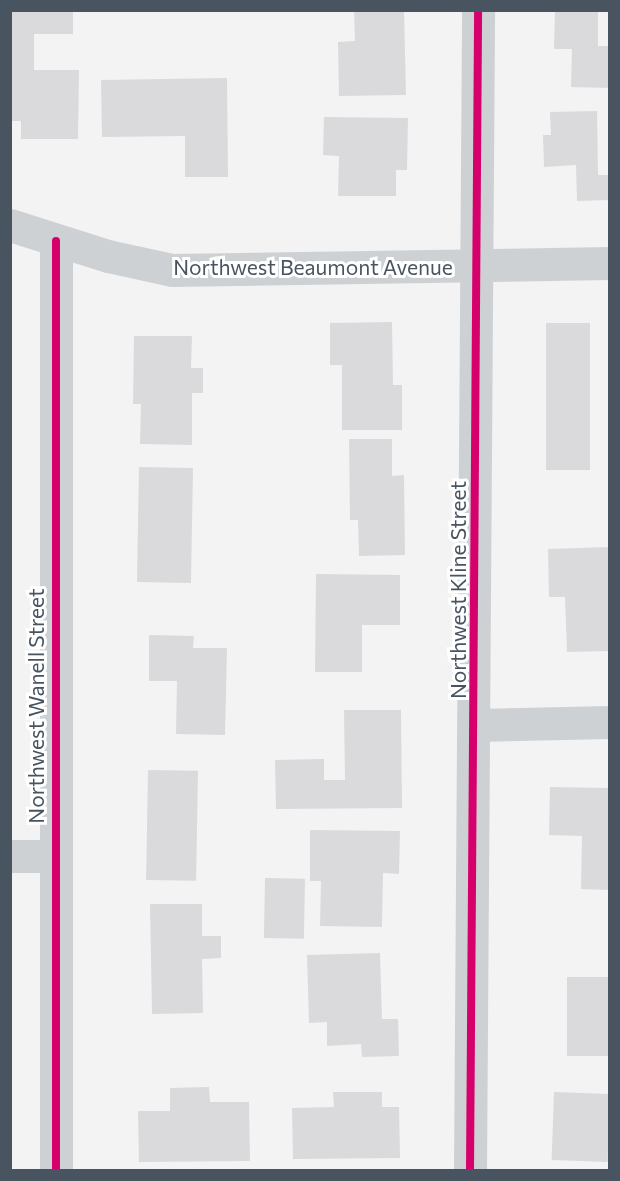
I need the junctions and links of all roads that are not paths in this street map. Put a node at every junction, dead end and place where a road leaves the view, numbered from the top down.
1 (478, 10) edge
2 (10, 225) edge
3 (56, 241) junction
4 (609, 263) edge
5 (477, 266) junction
6 (609, 722) edge
7 (475, 725) junction
8 (10, 856) edge
9 (53, 856) junction
10 (56, 1170) edge
11 (470, 1170) edge

1 - 5 street, Northwest Kline Street
2 - 3 street, Northwest Beaumont Avenue
3 - 5 street, Northwest Beaumont Avenue
3 - 9 street, Northwest Wanell Street
4 - 5 street, Northwest Beaumont Avenue
5 - 7 street, Northwest Kline Street
6 - 7 street
7 - 11 street, Northwest Kline Street
8 - 9 street
9 - 10 street, Northwest Wanell Street

